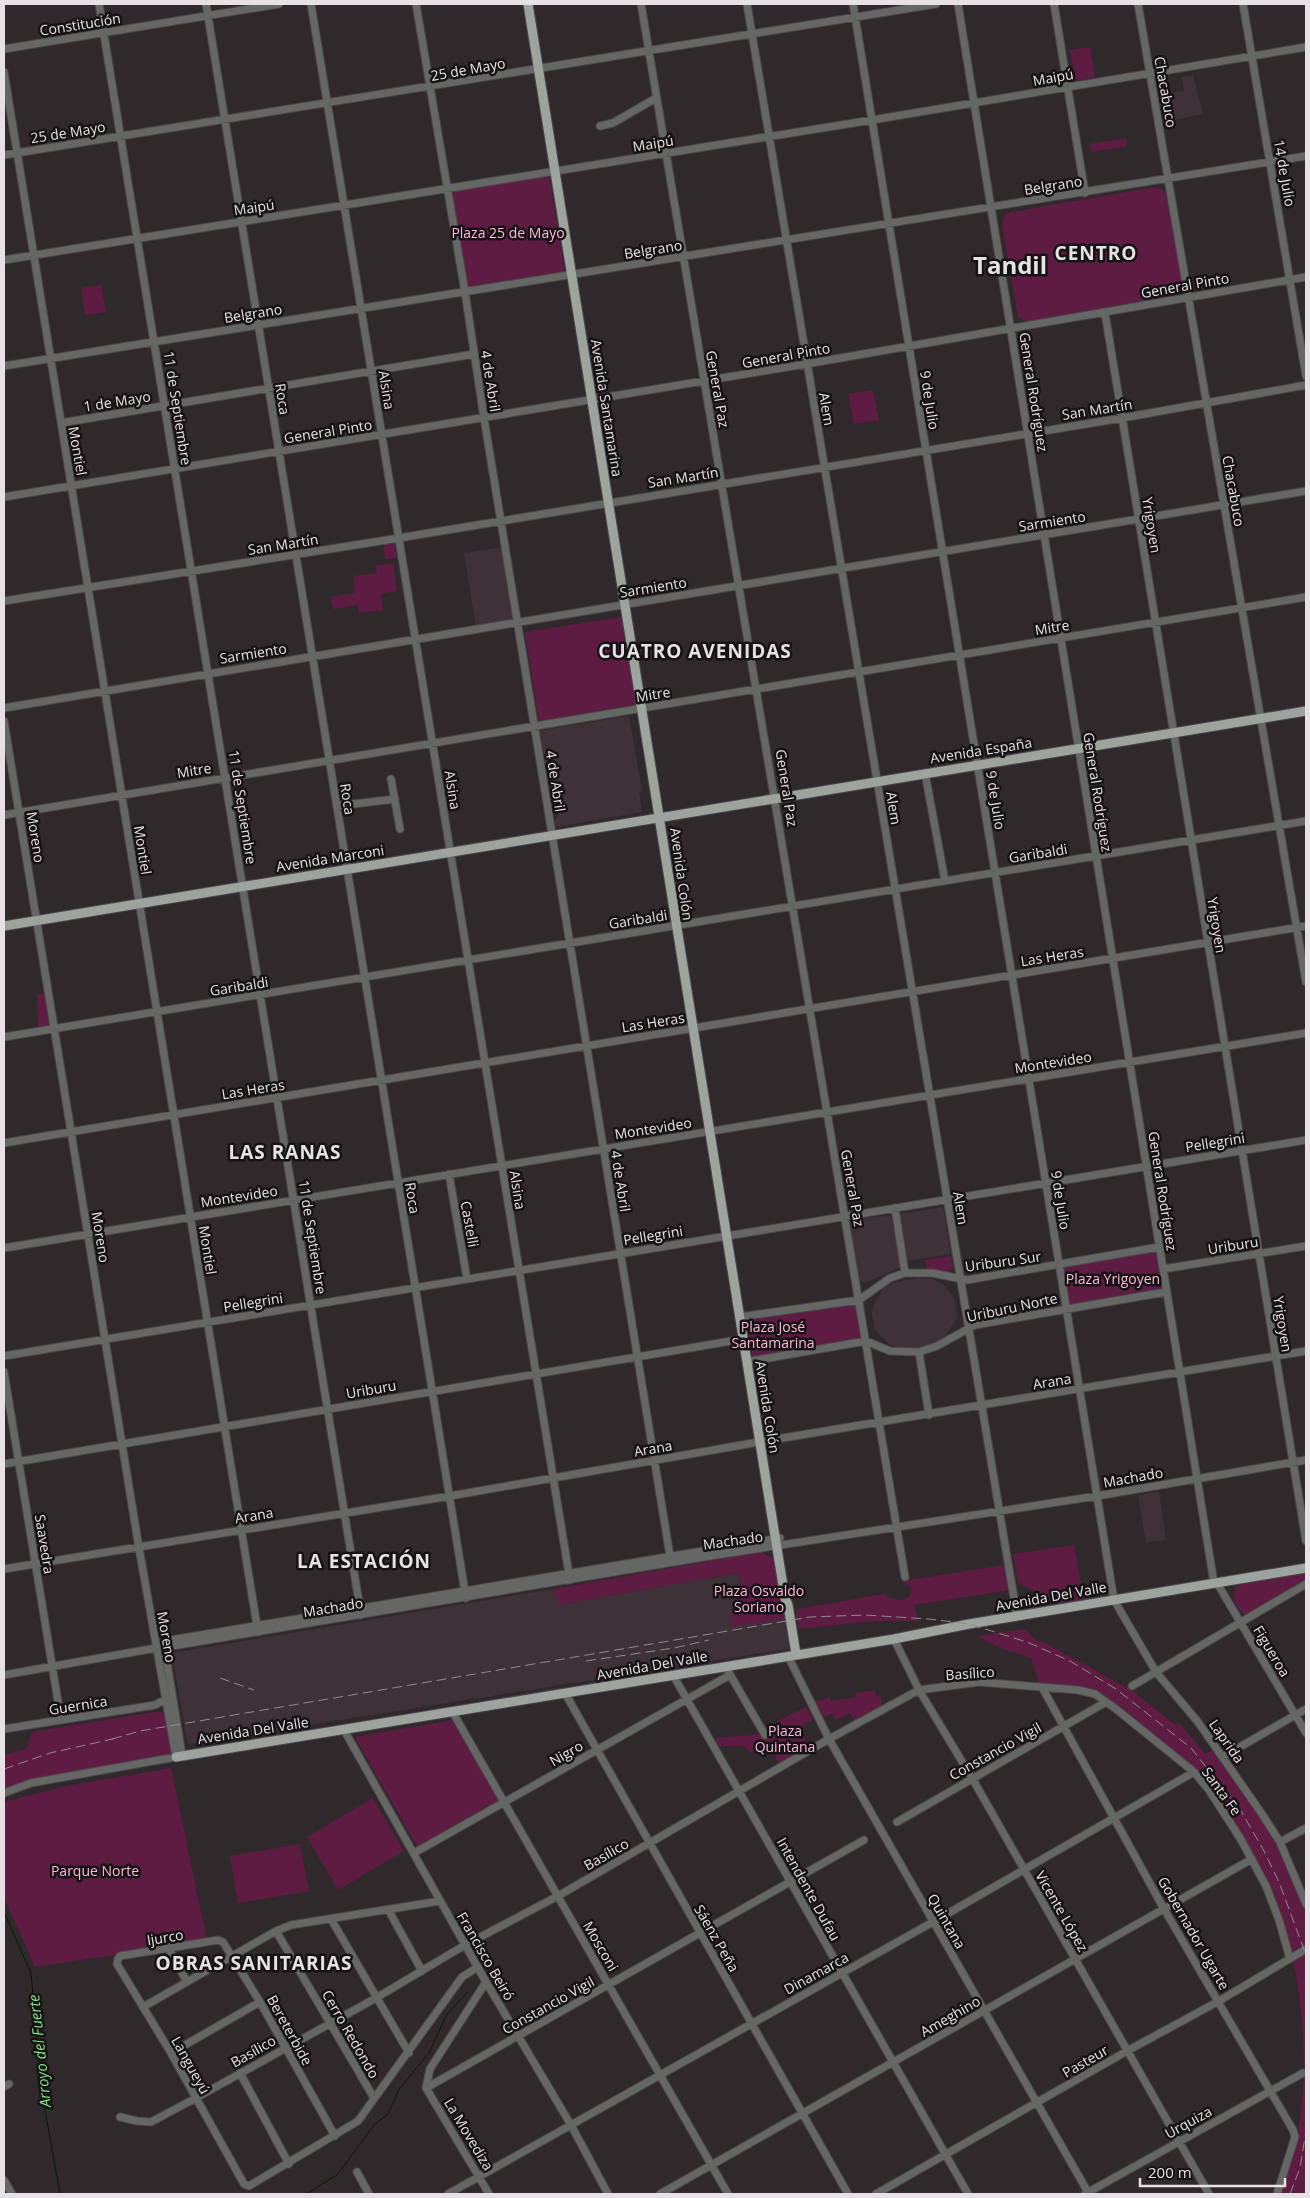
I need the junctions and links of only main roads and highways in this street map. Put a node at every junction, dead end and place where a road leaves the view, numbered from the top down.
1 (528, 4) edge
2 (1306, 711) edge
3 (660, 817) junction
4 (4, 926) edge
5 (741, 1317) junction
6 (762, 1442) junction
7 (1306, 1568) edge
8 (792, 1655) junction
9 (179, 1756) road end

1 - 3 main road, Avenida Santamarina
2 - 3 main road, Avenida España
3 - 4 main road, Avenida Marconi
3 - 5 main road, Avenida Colón
5 - 6 main road, Avenida Colón
5 - 6 main road, Avenida Colón
6 - 8 main road, Avenida Colón
7 - 8 main road, Avenida Del Valle
8 - 9 main road, Avenida Del Valle

